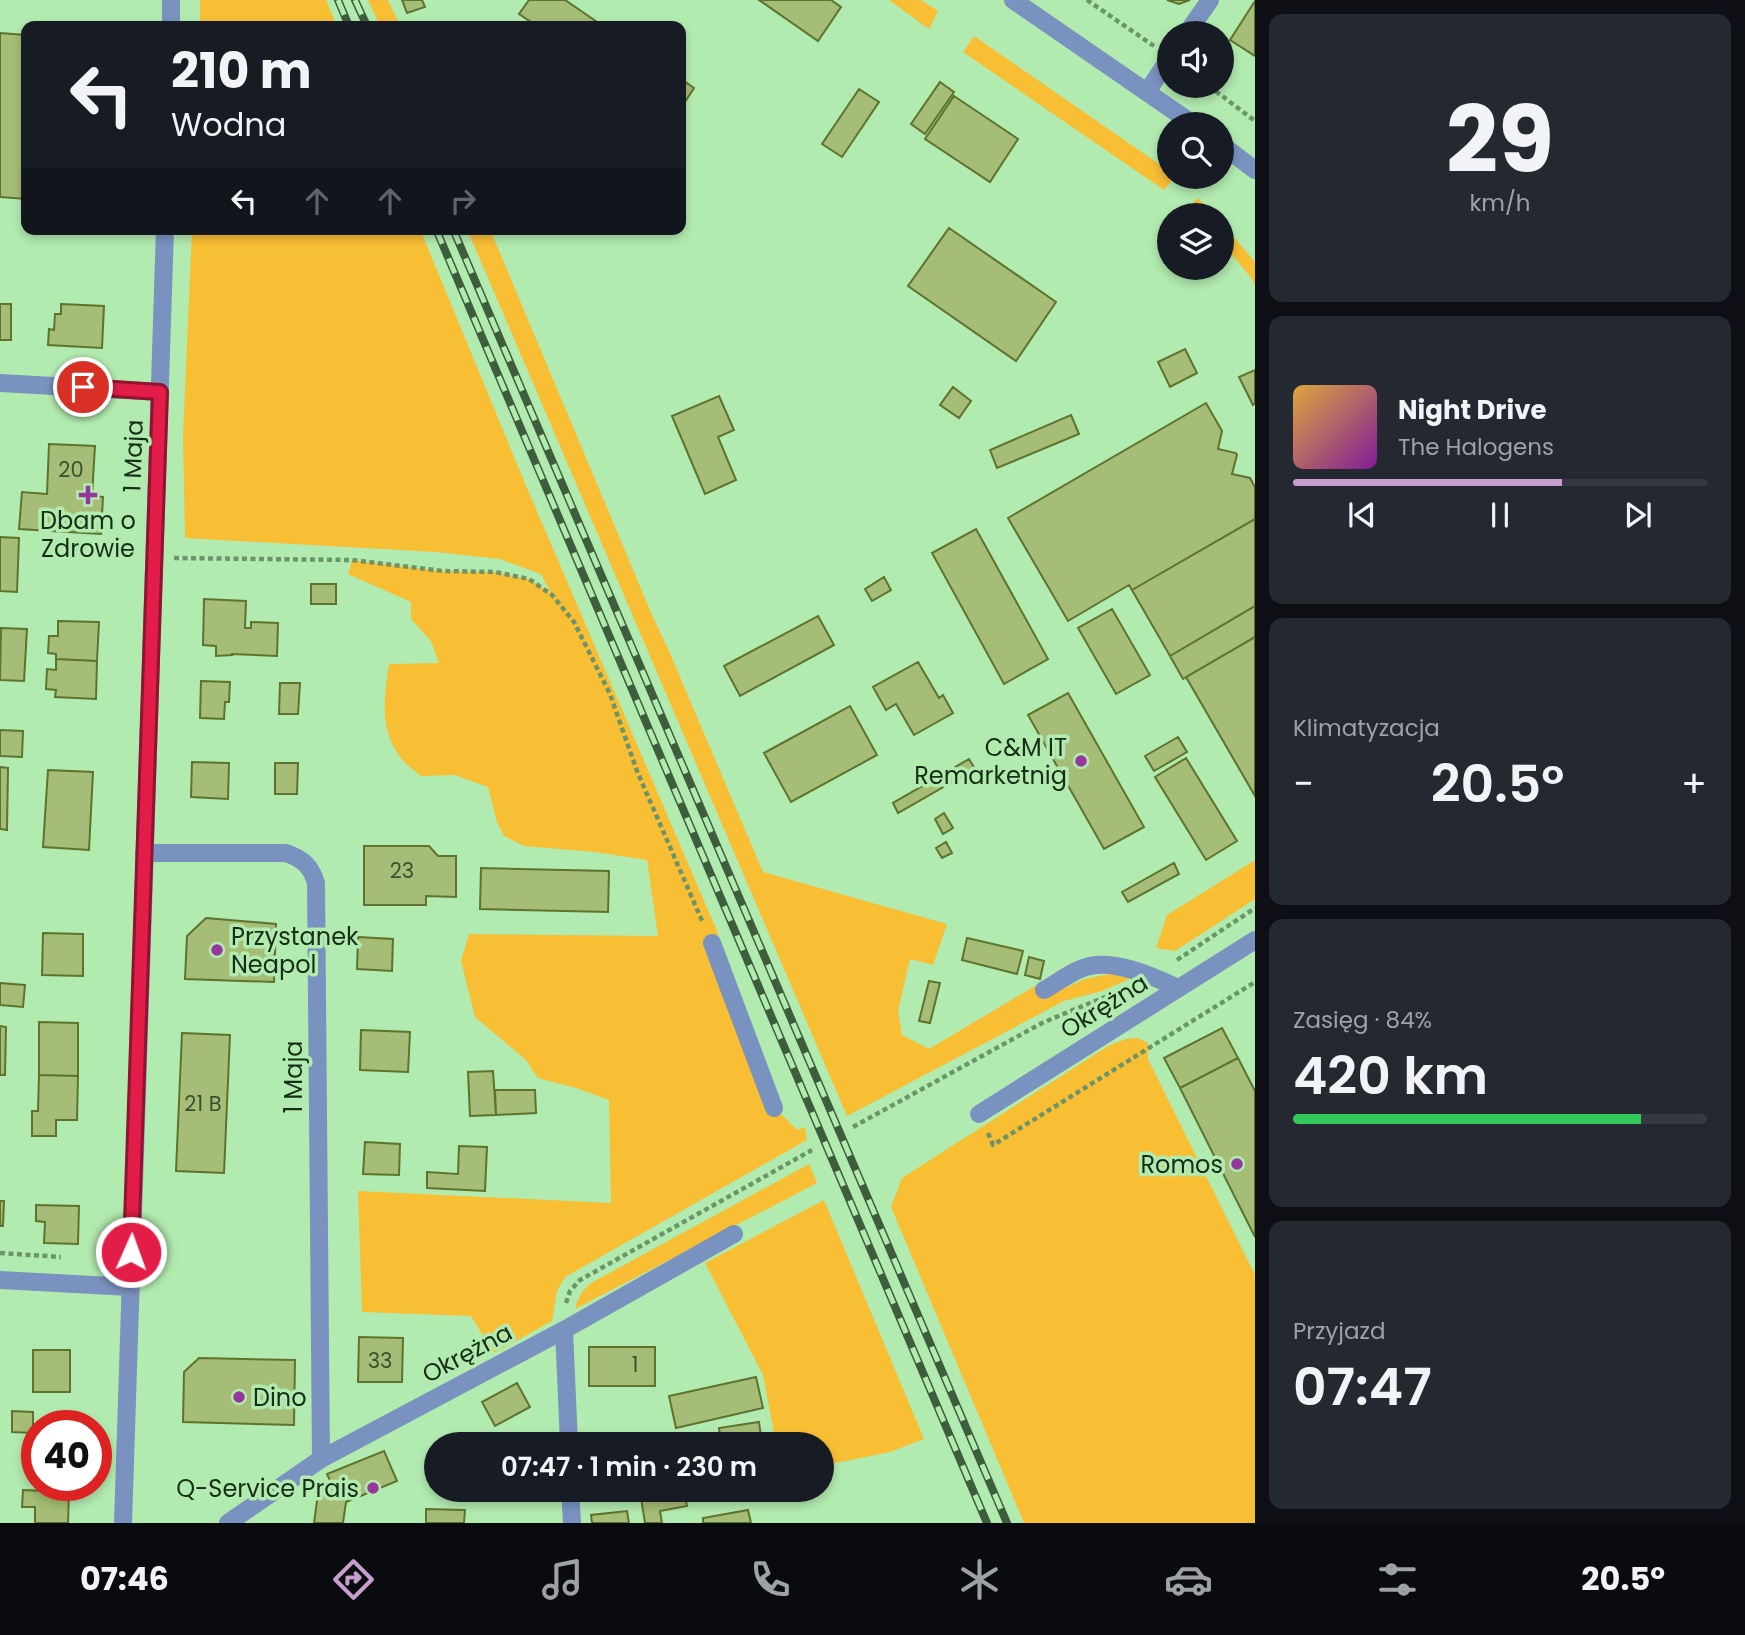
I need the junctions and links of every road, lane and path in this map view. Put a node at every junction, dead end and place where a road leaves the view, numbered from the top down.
1 (171, 0) edge
2 (1013, 0) edge
3 (1087, 0) edge
4 (1210, 0) edge
5 (171, 21) edge
6 (1195, 21) edge
7 (1157, 50) edge
8 (1157, 70) edge
9 (1147, 92) junction
10 (1225, 98) edge
11 (1176, 112) edge
12 (1255, 121) edge
13 (1234, 153) edge
14 (1255, 170) edge
15 (165, 235) edge
16 (0, 383) edge
17 (160, 392) junction
18 (155, 557) junction
19 (144, 853) junction
20 (1255, 940) edge
21 (712, 943) joint
22 (1255, 982) edge
23 (1178, 988) junction
24 (1044, 990) dead end
25 (1073, 1010) dead end
26 (774, 1108) dead end
27 (979, 1114) joint
28 (853, 1127) dead end
29 (812, 1150) dead end
30 (734, 1234) dead end
31 (0, 1253) edge
32 (61, 1257) dead end
33 (598, 1269) dead end
34 (0, 1280) edge
35 (130, 1287) junction
36 (564, 1330) junction
37 (568, 1432) edge
38 (321, 1459) junction
39 (571, 1502) edge
40 (123, 1523) edge
41 (228, 1523) edge
42 (572, 1523) edge

1 - 5 street
2 - 9 street
3 - 7 path
4 - 6 street
8 - 9 street
9 - 11 street
10 - 12 path
13 - 14 street
15 - 17 street, 1 Maja
16 - 17 street
17 - 18 street, 1 Maja
18 - 19 street, 1 Maja
18 - 21 path
19 - 35 street, 1 Maja
19 - 38 street, 1 Maja
20 - 23 street, Okrężna
21 - 26 street
22 - 27 path
23 - 24 street
23 - 27 street, Okrężna
25 - 28 path
29 - 33 path
30 - 36 street, Okrężna
31 - 32 path
34 - 35 street
35 - 40 street, 1 Maja
36 - 37 street
36 - 38 street, Okrężna
38 - 41 street, Okrężna
39 - 42 street

